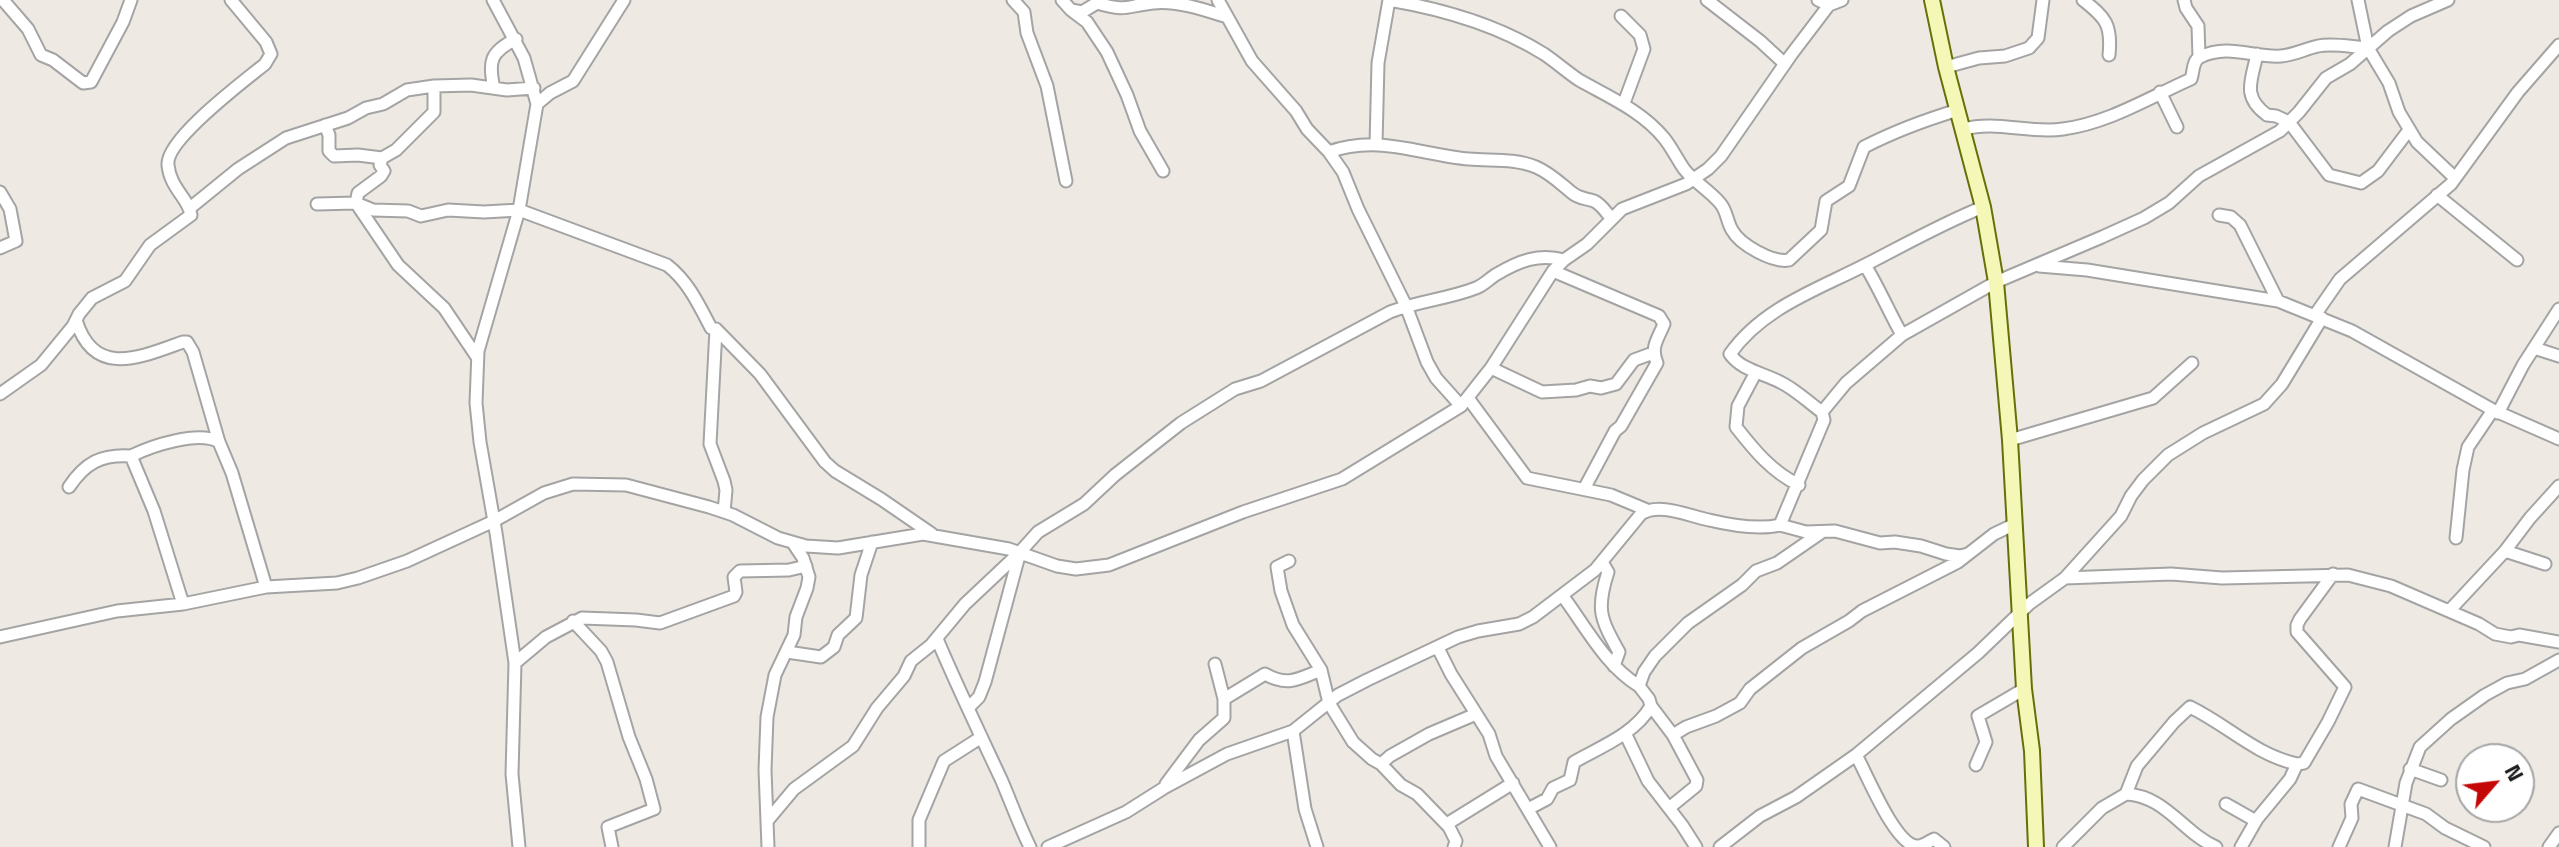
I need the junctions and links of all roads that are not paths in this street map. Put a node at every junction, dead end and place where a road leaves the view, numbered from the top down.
1 (3, 0) edge
2 (131, 0) edge
3 (231, 0) edge
4 (493, 0) edge
5 (624, 0) edge
6 (1013, 0) edge
7 (1062, 0) edge
8 (1218, 0) edge
9 (1389, 0) edge
10 (1707, 0) edge
11 (1842, 0) edge
12 (1932, 0) edge
13 (2043, 0) edge
14 (2083, 0) edge
15 (2184, 0) edge
16 (2358, 0) edge
17 (2448, 0) edge
18 (1825, 2) edge
19 (1071, 10) junction
20 (1621, 16) dead end
21 (1227, 17) junction
22 (516, 39) junction
23 (2559, 45) edge
24 (2368, 48) junction
25 (2257, 54) junction
26 (2109, 55) dead end
27 (2199, 57) junction
28 (1785, 64) junction
29 (1946, 67) junction
30 (434, 86) junction
31 (494, 88) junction
32 (534, 88) junction
33 (2160, 92) junction
34 (1624, 103) junction
35 (537, 104) junction
36 (1958, 110) junction
37 (2289, 122) junction
38 (325, 125) junction
39 (2177, 127) dead end
40 (1964, 129) junction
41 (2409, 130) junction
42 (1376, 145) junction
43 (1329, 152) junction
44 (382, 158) junction
45 (1163, 171) dead end
46 (2455, 178) junction
47 (1694, 179) junction
48 (1066, 181) dead end
49 (0, 192) edge
50 (2437, 195) junction
51 (356, 203) junction
52 (317, 204) dead end
53 (1983, 207) junction
54 (190, 208) junction
55 (519, 210) junction
56 (2219, 215) dead end
57 (1611, 218) junction
58 (0, 248) edge
59 (1564, 260) junction
60 (2517, 260) dead end
61 (1865, 265) junction
62 (2036, 265) junction
63 (1553, 271) junction
64 (1996, 282) junction
65 (2278, 301) junction
66 (1406, 306) junction
67 (2559, 309) edge
68 (2318, 316) junction
69 (76, 320) junction
70 (716, 329) junction
71 (1902, 335) junction
72 (2534, 348) junction
73 (1653, 353) junction
74 (2559, 356) edge
75 (477, 357) junction
76 (2192, 363) dead end
77 (1491, 368) junction
78 (1756, 372) junction
79 (0, 394) edge
80 (1465, 402) junction
81 (1822, 412) junction
82 (2495, 412) junction
83 (2559, 439) edge
84 (2010, 440) junction
85 (219, 442) junction
86 (131, 456) junction
87 (1799, 485) junction
88 (2559, 486) edge
89 (69, 487) dead end
90 (1584, 489) junction
91 (1647, 510) junction
92 (724, 512) junction
93 (494, 521) junction
94 (1780, 525) junction
95 (2013, 525) junction
96 (1822, 532) junction
97 (936, 537) junction
98 (2456, 538) dead end
99 (872, 542) junction
100 (793, 543) junction
101 (2505, 551) junction
102 (1020, 552) junction
103 (1973, 552) junction
104 (1289, 561) dead end
105 (1602, 562) junction
106 (2545, 564) dead end
107 (806, 566) junction
108 (2333, 574) junction
109 (2065, 578) junction
110 (266, 587) junction
111 (1562, 595) junction
112 (183, 604) junction
113 (2449, 611) junction
114 (2020, 613) junction
115 (573, 621) junction
116 (0, 637) edge
117 (937, 639) junction
118 (2559, 642) edge
119 (1438, 648) junction
120 (787, 652) junction
121 (2559, 660) edge
122 (515, 663) junction
123 (1215, 664) dead end
124 (1614, 666) junction
125 (1321, 670) junction
126 (1639, 686) junction
127 (2024, 689) junction
128 (1224, 699) junction
129 (1329, 703) junction
130 (1651, 706) junction
131 (968, 708) junction
132 (1476, 714) junction
133 (1293, 731) junction
134 (1625, 733) junction
135 (1673, 735) junction
136 (980, 738) junction
137 (1856, 755) junction
138 (1381, 764) junction
139 (2297, 764) junction
140 (1976, 765) dead end
141 (2410, 769) junction
142 (2441, 780) dead end
143 (1513, 783) junction
144 (1164, 788) junction
145 (2126, 794) junction
146 (2226, 804) dead end
147 (2401, 805) junction
148 (1669, 808) junction
149 (1528, 809) junction
150 (768, 820) junction
151 (2256, 821) junction
152 (1449, 827) junction
153 (2559, 833) edge
154 (519, 847) edge
155 (612, 847) edge
156 (768, 847) edge
157 (919, 847) edge
158 (1030, 847) edge
159 (1048, 847) edge
160 (1317, 847) edge
161 (1454, 847) edge
162 (1550, 847) edge
163 (1696, 847) edge
164 (1720, 847) edge
165 (1944, 847) edge
166 (2036, 847) edge
167 (2063, 847) edge
168 (2216, 847) edge
169 (2241, 847) edge
170 (2339, 847) edge
171 (2395, 847) edge
172 (2484, 847) edge
173 (2549, 847) edge

1 - 2 street
3 - 54 street
4 - 22 street
5 - 35 street
6 - 48 street
7 - 19 street
8 - 21 street
9 - 34 street
9 - 42 street
10 - 28 street
11 - 18 street
12 - 29 street
13 - 29 street
14 - 26 street
15 - 27 street
16 - 24 street
17 - 24 street
18 - 28 street
19 - 21 street
19 - 45 street
20 - 34 street
21 - 43 street
22 - 31 street
22 - 32 street
23 - 46 street
24 - 25 street
24 - 37 street
24 - 41 street
25 - 27 street
25 - 37 street
27 - 33 street
28 - 47 street
29 - 36 street
30 - 31 street
30 - 38 street
30 - 44 street
31 - 32 street
32 - 35 street
33 - 39 street
33 - 40 street
34 - 47 street
35 - 55 street
36 - 40 street
36 - 47 street
37 - 41 street
37 - 62 street
38 - 44 street
38 - 54 street
40 - 53 street
41 - 46 street
42 - 43 street
42 - 57 street
43 - 66 street
44 - 51 street
46 - 50 street
47 - 57 street
49 - 58 street
50 - 60 street
50 - 68 street
51 - 52 street
51 - 55 street
51 - 75 street
53 - 61 street
53 - 64 street
54 - 69 street
55 - 70 street
55 - 75 street
56 - 65 street
57 - 59 street
59 - 63 street
59 - 66 street
61 - 71 street
61 - 78 street
62 - 64 street
62 - 65 street
63 - 73 street
63 - 77 street
64 - 71 street
64 - 84 street
65 - 68 street
66 - 80 street
66 - 102 street
67 - 72 street
68 - 82 street
68 - 109 street
69 - 79 street
69 - 85 street
70 - 92 street
70 - 97 street
71 - 81 street
72 - 74 street
72 - 82 street
73 - 77 street
73 - 90 street
75 - 93 street
76 - 84 street
77 - 80 street
78 - 81 street
78 - 87 street
80 - 90 street
80 - 102 street
81 - 87 street
82 - 83 street
82 - 98 street
84 - 95 street
85 - 86 street
85 - 110 street
86 - 89 street
86 - 112 street
87 - 94 street
88 - 101 street
90 - 91 street
91 - 94 street
91 - 105 street
92 - 93 street
92 - 100 street
93 - 110 street
93 - 122 street
94 - 96 street
95 - 103 street
95 - 114 street
96 - 103 street
96 - 126 street
97 - 99 street
97 - 102 street
99 - 100 street
99 - 120 street
100 - 107 street
101 - 106 street
101 - 113 street
102 - 117 street
102 - 131 street
103 - 135 street
104 - 125 street
105 - 111 street
105 - 124 street
107 - 115 street
107 - 120 street
108 - 109 street
108 - 113 street
108 - 139 street
109 - 114 street
110 - 112 street
111 - 119 street
111 - 124 street
112 - 116 street
113 - 118 street
114 - 127 street
114 - 137 street
115 - 122 street
115 - 155 street
117 - 131 street
117 - 150 street
119 - 129 street
119 - 132 street
120 - 150 street
121 - 141 street
122 - 154 street
123 - 128 street
124 - 126 street
125 - 128 street
125 - 129 street
126 - 130 street
127 - 140 street
127 - 166 street
128 - 144 street
129 - 133 street
129 - 138 street
130 - 134 street
130 - 135 street
131 - 136 street
132 - 138 street
132 - 143 street
133 - 144 street
133 - 160 street
134 - 148 street
134 - 149 street
135 - 148 street
136 - 157 street
136 - 158 street
137 - 164 street
137 - 165 street
138 - 152 street
139 - 145 street
139 - 151 street
141 - 142 street
141 - 147 street
143 - 149 street
143 - 152 street
144 - 159 street
145 - 167 street
145 - 168 street
146 - 151 street
147 - 170 street
147 - 171 street
147 - 172 street
148 - 163 street
149 - 162 street
150 - 156 street
151 - 169 street
152 - 161 street
153 - 173 street

